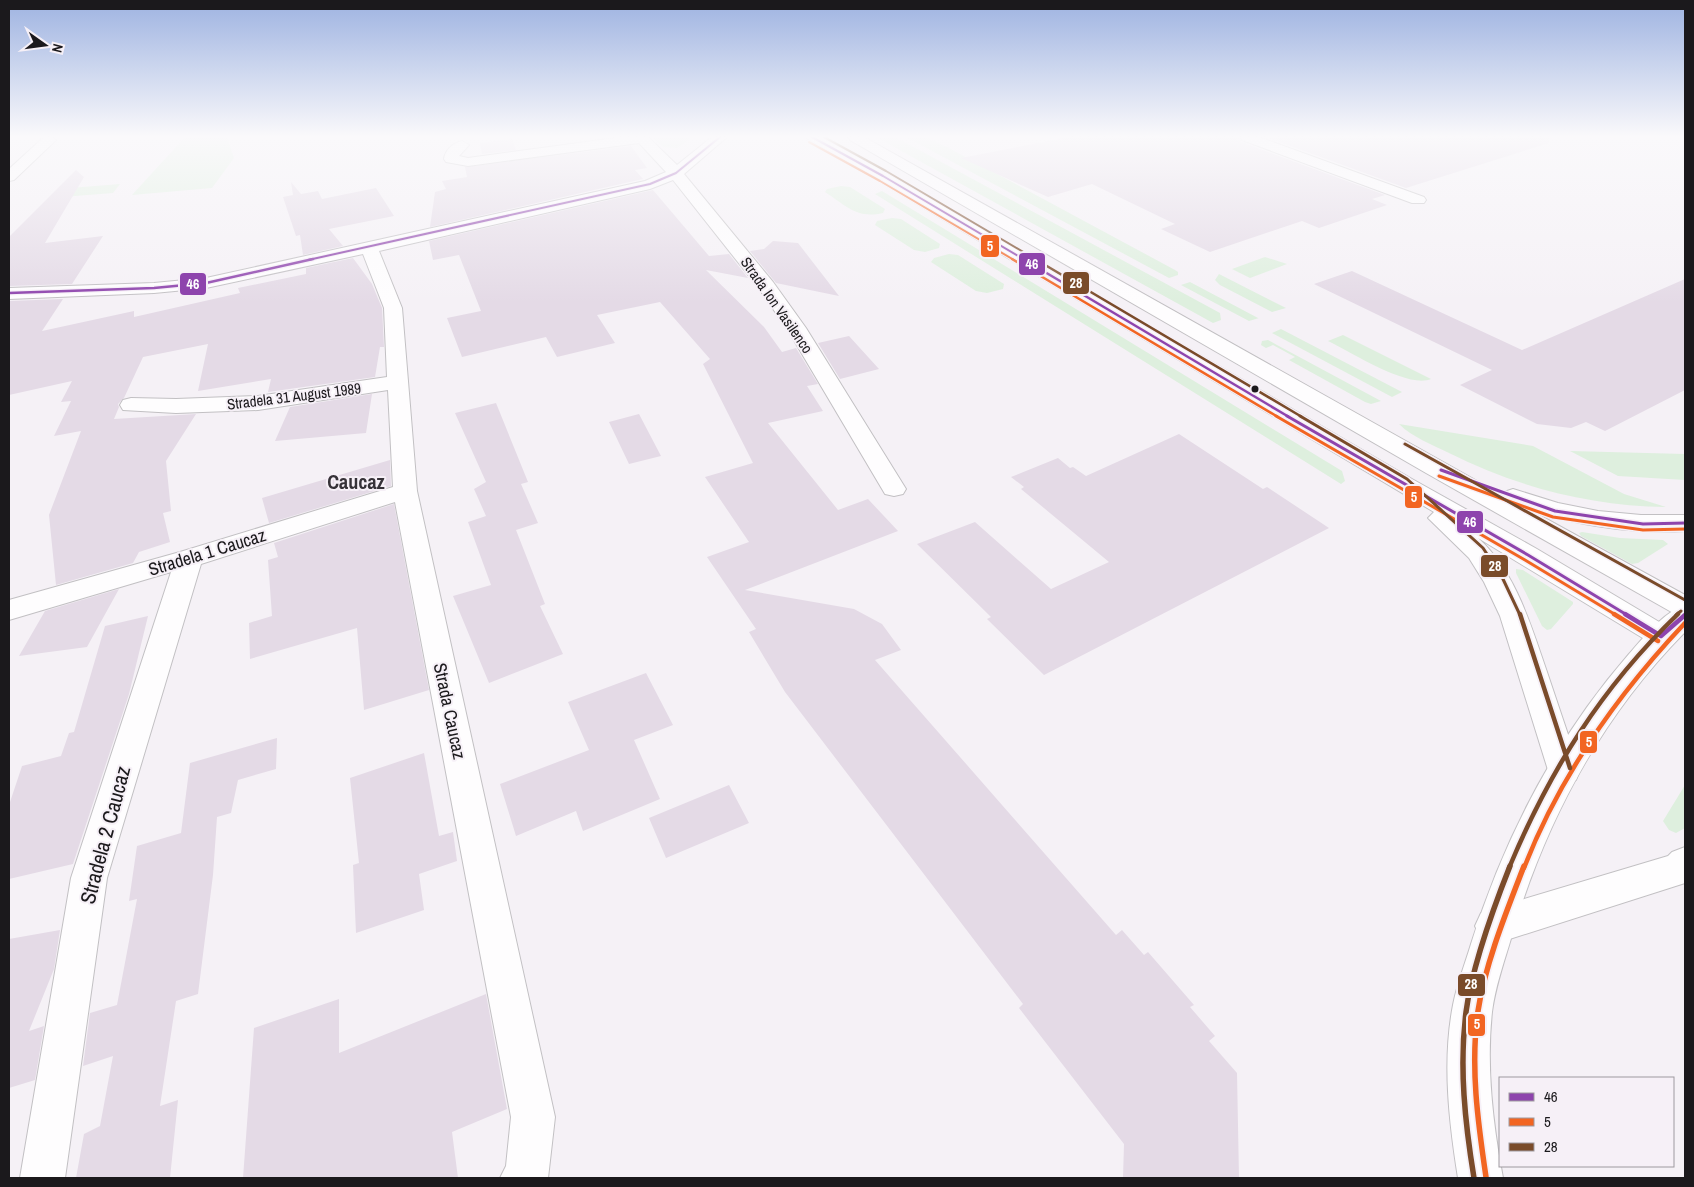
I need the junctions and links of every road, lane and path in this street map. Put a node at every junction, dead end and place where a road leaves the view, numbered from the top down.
1 (616, 192) edge
2 (692, 192) edge
3 (911, 192) edge
4 (953, 192) edge
5 (1398, 192) edge
6 (1418, 200) dead end
7 (369, 248) junction
8 (9, 293) edge
9 (398, 382) junction
10 (131, 404) dead end
11 (1434, 468) junction
12 (1403, 484) junction
13 (894, 489) dead end
14 (404, 491) junction
15 (1685, 523) edge
16 (189, 558) junction
17 (1685, 607) edge
18 (9, 610) edge
19 (1685, 615) edge
20 (1661, 636) junction
21 (1564, 770) junction
22 (1685, 863) edge
23 (1494, 926) junction
24 (525, 1176) edge
25 (42, 1178) edge
26 (1480, 1178) edge

1 - 7 main road
2 - 13 main road, Strada Ion Vasilenco
3 - 12 main road
4 - 11 main road
5 - 6 main road
7 - 8 main road
7 - 9 main road, Strada Caucaz
9 - 10 main road, Stradela 31 August 1989
9 - 14 main road, Strada Caucaz
11 - 15 main road
11 - 17 main road
12 - 20 main road
12 - 21 main road
14 - 16 main road, Stradela 1 Caucaz
14 - 24 main road, Strada Caucaz
16 - 18 main road, Stradela 1 Caucaz
16 - 25 main road, Stradela 2 Caucaz
19 - 20 main road
20 - 21 main road
21 - 23 main road
22 - 23 main road
23 - 26 main road

